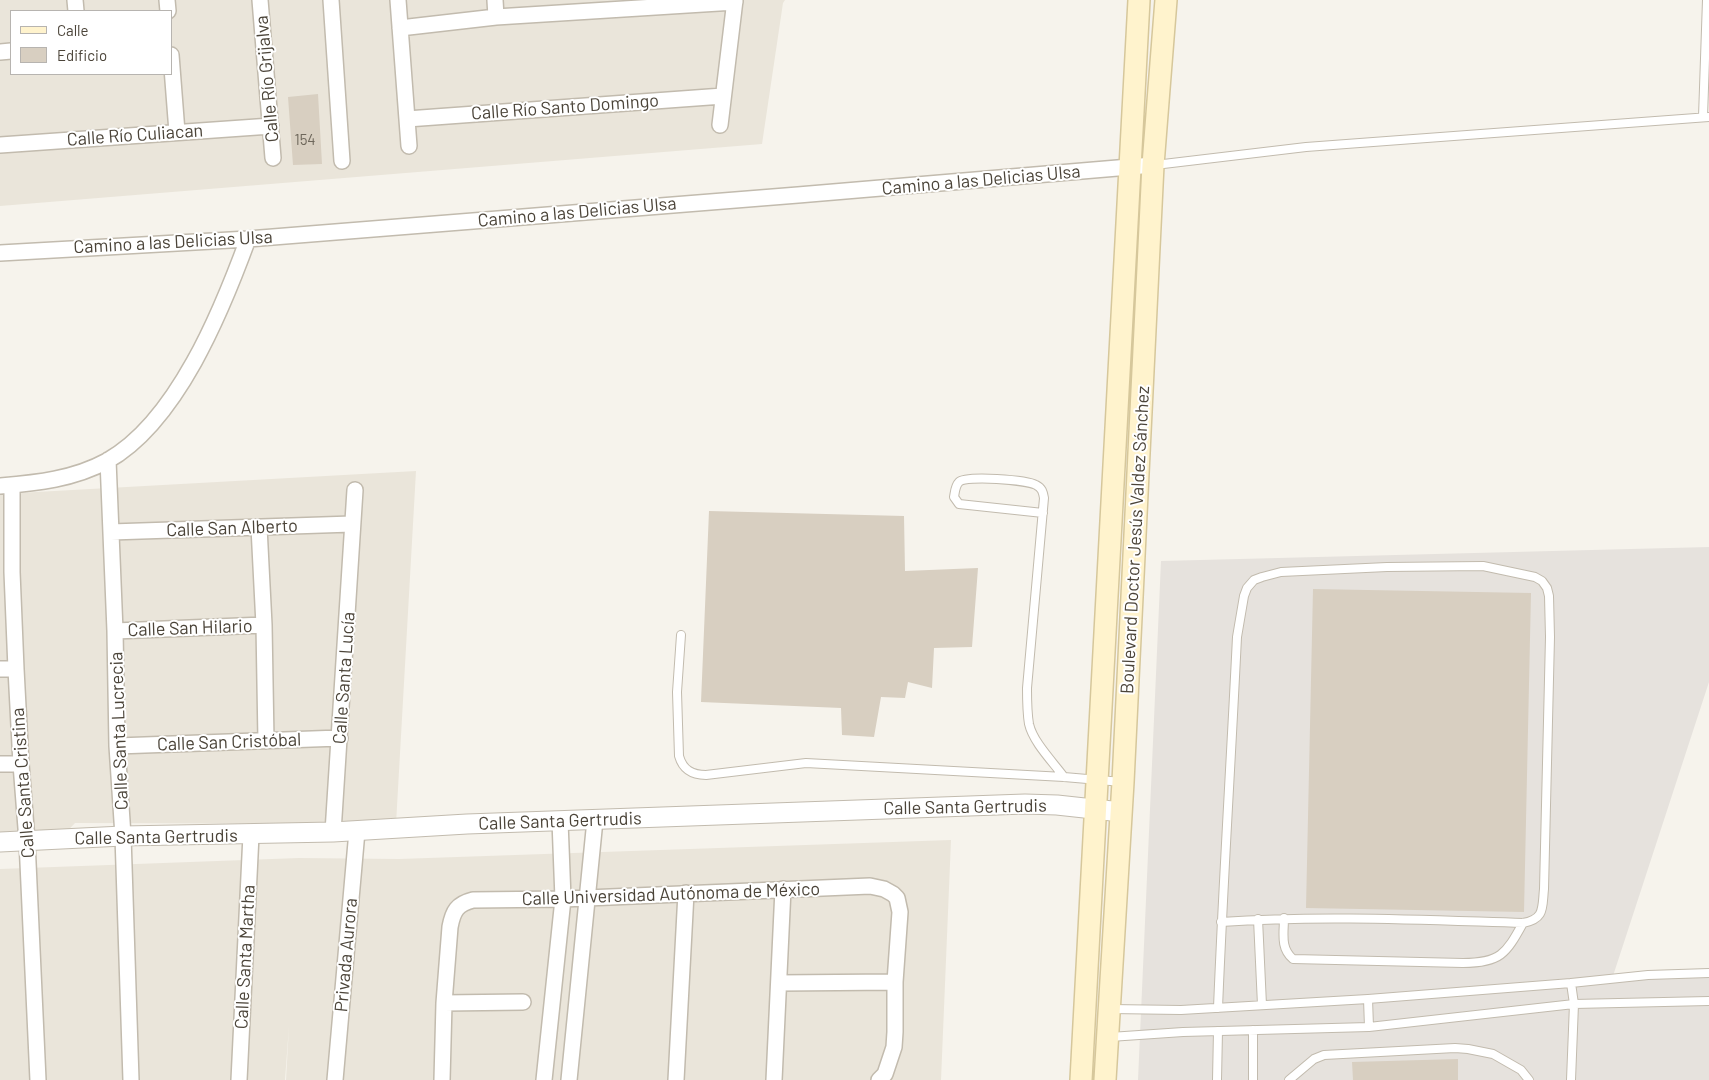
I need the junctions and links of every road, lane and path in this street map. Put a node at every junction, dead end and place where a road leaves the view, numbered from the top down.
1 (260, 0) edge
2 (331, 0) edge
3 (398, 0) edge
4 (495, 0) edge
5 (1140, 0) edge
6 (1166, 0) edge
7 (1707, 0) edge
8 (735, 1) edge
9 (681, 2) edge
10 (589, 6) edge
11 (496, 17) junction
12 (400, 28) junction
13 (172, 68) edge
14 (723, 96) junction
15 (1706, 117) edge
16 (407, 119) junction
17 (720, 125) dead end
18 (271, 126) junction
19 (177, 132) junction
20 (0, 144) edge
21 (409, 146) dead end
22 (273, 158) dead end
23 (342, 161) dead end
24 (1153, 165) junction
25 (1131, 168) junction
26 (248, 239) junction
27 (0, 253) edge
28 (108, 460) junction
29 (6, 486) edge
30 (355, 490) dead end
31 (1042, 513) junction
32 (352, 524) junction
33 (259, 528) junction
34 (111, 532) junction
35 (6, 572) edge
36 (264, 625) junction
37 (115, 631) junction
38 (681, 636) dead end
39 (0, 669) edge
40 (16, 669) junction
41 (340, 738) junction
42 (266, 741) junction
43 (117, 746) junction
44 (0, 764) edge
45 (21, 764) junction
46 (1064, 777) junction
47 (1098, 781) junction
48 (1123, 782) junction
49 (1096, 808) junction
50 (1121, 812) junction
51 (596, 820) junction
52 (560, 821) junction
53 (357, 830) junction
54 (333, 832) junction
55 (251, 835) junction
56 (123, 836) junction
57 (27, 841) junction
58 (0, 842) edge
59 (783, 889) junction
60 (686, 893) junction
61 (588, 898) junction
62 (563, 899) junction
63 (1284, 918) junction
64 (1258, 919) junction
65 (1221, 922) junction
66 (1523, 923) junction
67 (1709, 973) edge
68 (894, 982) junction
69 (779, 983) junction
70 (1571, 984) junction
71 (1368, 1000) junction
72 (1709, 1001) edge
73 (523, 1002) dead end
74 (444, 1003) junction
75 (1574, 1004) junction
76 (1262, 1005) junction
77 (1218, 1008) junction
78 (1108, 1009) junction
79 (1368, 1027) junction
80 (1253, 1030) junction
81 (1218, 1031) junction
82 (1106, 1037) junction
83 (442, 1077) edge
84 (38, 1080) edge
85 (132, 1080) edge
86 (239, 1080) edge
87 (335, 1080) edge
88 (544, 1080) edge
89 (569, 1080) edge
90 (676, 1080) edge
91 (774, 1080) edge
92 (879, 1080) edge
93 (1081, 1080) edge
94 (1104, 1080) edge
95 (1217, 1080) edge
96 (1253, 1080) edge
97 (1289, 1080) edge
98 (1529, 1080) edge
99 (1571, 1080) edge

1 - 18 street, Calle Río Grijalva
2 - 23 street
3 - 12 street
4 - 11 street
5 - 25 main road, Boulevard Doctor Jesús Valdez Sánchez
6 - 24 main road, Boulevard Doctor Jesús Valdez Sánchez
7 - 15 lane
8 - 9 street
8 - 14 street
9 - 10 street
10 - 11 street
11 - 12 street
12 - 16 street
13 - 19 street
14 - 16 street, Calle Río Santo Domingo
14 - 17 street
15 - 24 lane
16 - 21 street
18 - 19 street, Calle Río Culiacan
18 - 22 street, Calle Río Grijalva
19 - 20 street, Calle Río Culiacan
24 - 25 street, Camino a las Delicias Ulsa
24 - 48 main road, Boulevard Doctor Jesús Valdez Sánchez
25 - 26 street, Camino a las Delicias Ulsa
25 - 47 main road, Boulevard Doctor Jesús Valdez Sánchez
26 - 27 street, Camino a las Delicias Ulsa
26 - 28 street
28 - 29 street
28 - 34 street, Calle Santa Lucrecia
29 - 35 street, Calle Santa Cristina
30 - 32 street, Calle Santa Lucía
31 - 31 lane
31 - 46 lane
32 - 33 street, Calle San Alberto
32 - 41 street, Calle Santa Lucía
33 - 34 street, Calle San Alberto
33 - 36 street
34 - 37 street, Calle Santa Lucrecia
35 - 40 street, Calle Santa Cristina
36 - 37 street, Calle San Hilario
36 - 42 street
37 - 43 street, Calle Santa Lucrecia
38 - 46 lane
39 - 40 street
40 - 45 street, Calle Santa Cristina
41 - 42 street, Calle San Cristóbal
41 - 54 street, Calle Santa Lucía
42 - 43 street, Calle San Cristóbal
43 - 56 street, Calle Santa Lucrecia
44 - 45 street
45 - 57 street, Calle Santa Cristina
46 - 47 lane
47 - 48 lane
47 - 49 main road, Boulevard Doctor Jesús Valdez Sánchez
48 - 50 main road, Boulevard Doctor Jesús Valdez Sánchez
49 - 50 street, Calle Santa Gertrudis
49 - 51 street, Calle Santa Gertrudis
49 - 93 main road, Boulevard Doctor Jesús Valdez Sánchez
50 - 78 main road, Boulevard Doctor Jesús Valdez Sánchez
51 - 52 street, Calle Santa Gertrudis
51 - 61 street
52 - 53 street, Calle Santa Gertrudis
52 - 62 street
53 - 54 street, Calle Santa Gertrudis
53 - 87 street, Privada Aurora
54 - 55 street, Calle Santa Gertrudis
55 - 56 street, Calle Santa Gertrudis
55 - 86 street, Calle Santa Martha
56 - 57 street, Calle Santa Gertrudis
56 - 85 street, Calle Santa Lucrecia
57 - 58 street, Calle Santa Gertrudis
57 - 84 street, Calle Santa Cristina
59 - 60 street, Calle Universidad Autónoma de México
59 - 68 street, Calle Universidad Autónoma de México
59 - 69 street
60 - 61 street, Calle Universidad Autónoma de México
60 - 90 street
61 - 62 street, Calle Universidad Autónoma de México
61 - 89 street
62 - 74 street, Calle Universidad Autónoma de México
62 - 88 street
63 - 64 lane
63 - 66 lane
63 - 66 lane
64 - 65 lane
64 - 76 lane
65 - 66 lane
65 - 77 lane
67 - 70 lane
68 - 69 street
68 - 92 street
69 - 91 street
70 - 71 lane
70 - 75 lane
71 - 76 lane
71 - 79 lane
72 - 75 lane
73 - 74 street
74 - 83 street
75 - 79 lane
75 - 99 lane
76 - 77 lane
77 - 78 lane
78 - 82 main road, Boulevard Doctor Jesús Valdez Sánchez
79 - 80 lane
80 - 81 lane
80 - 96 lane
81 - 82 lane
81 - 95 lane
82 - 94 main road, Boulevard Doctor Jesús Valdez Sánchez
97 - 98 lane

